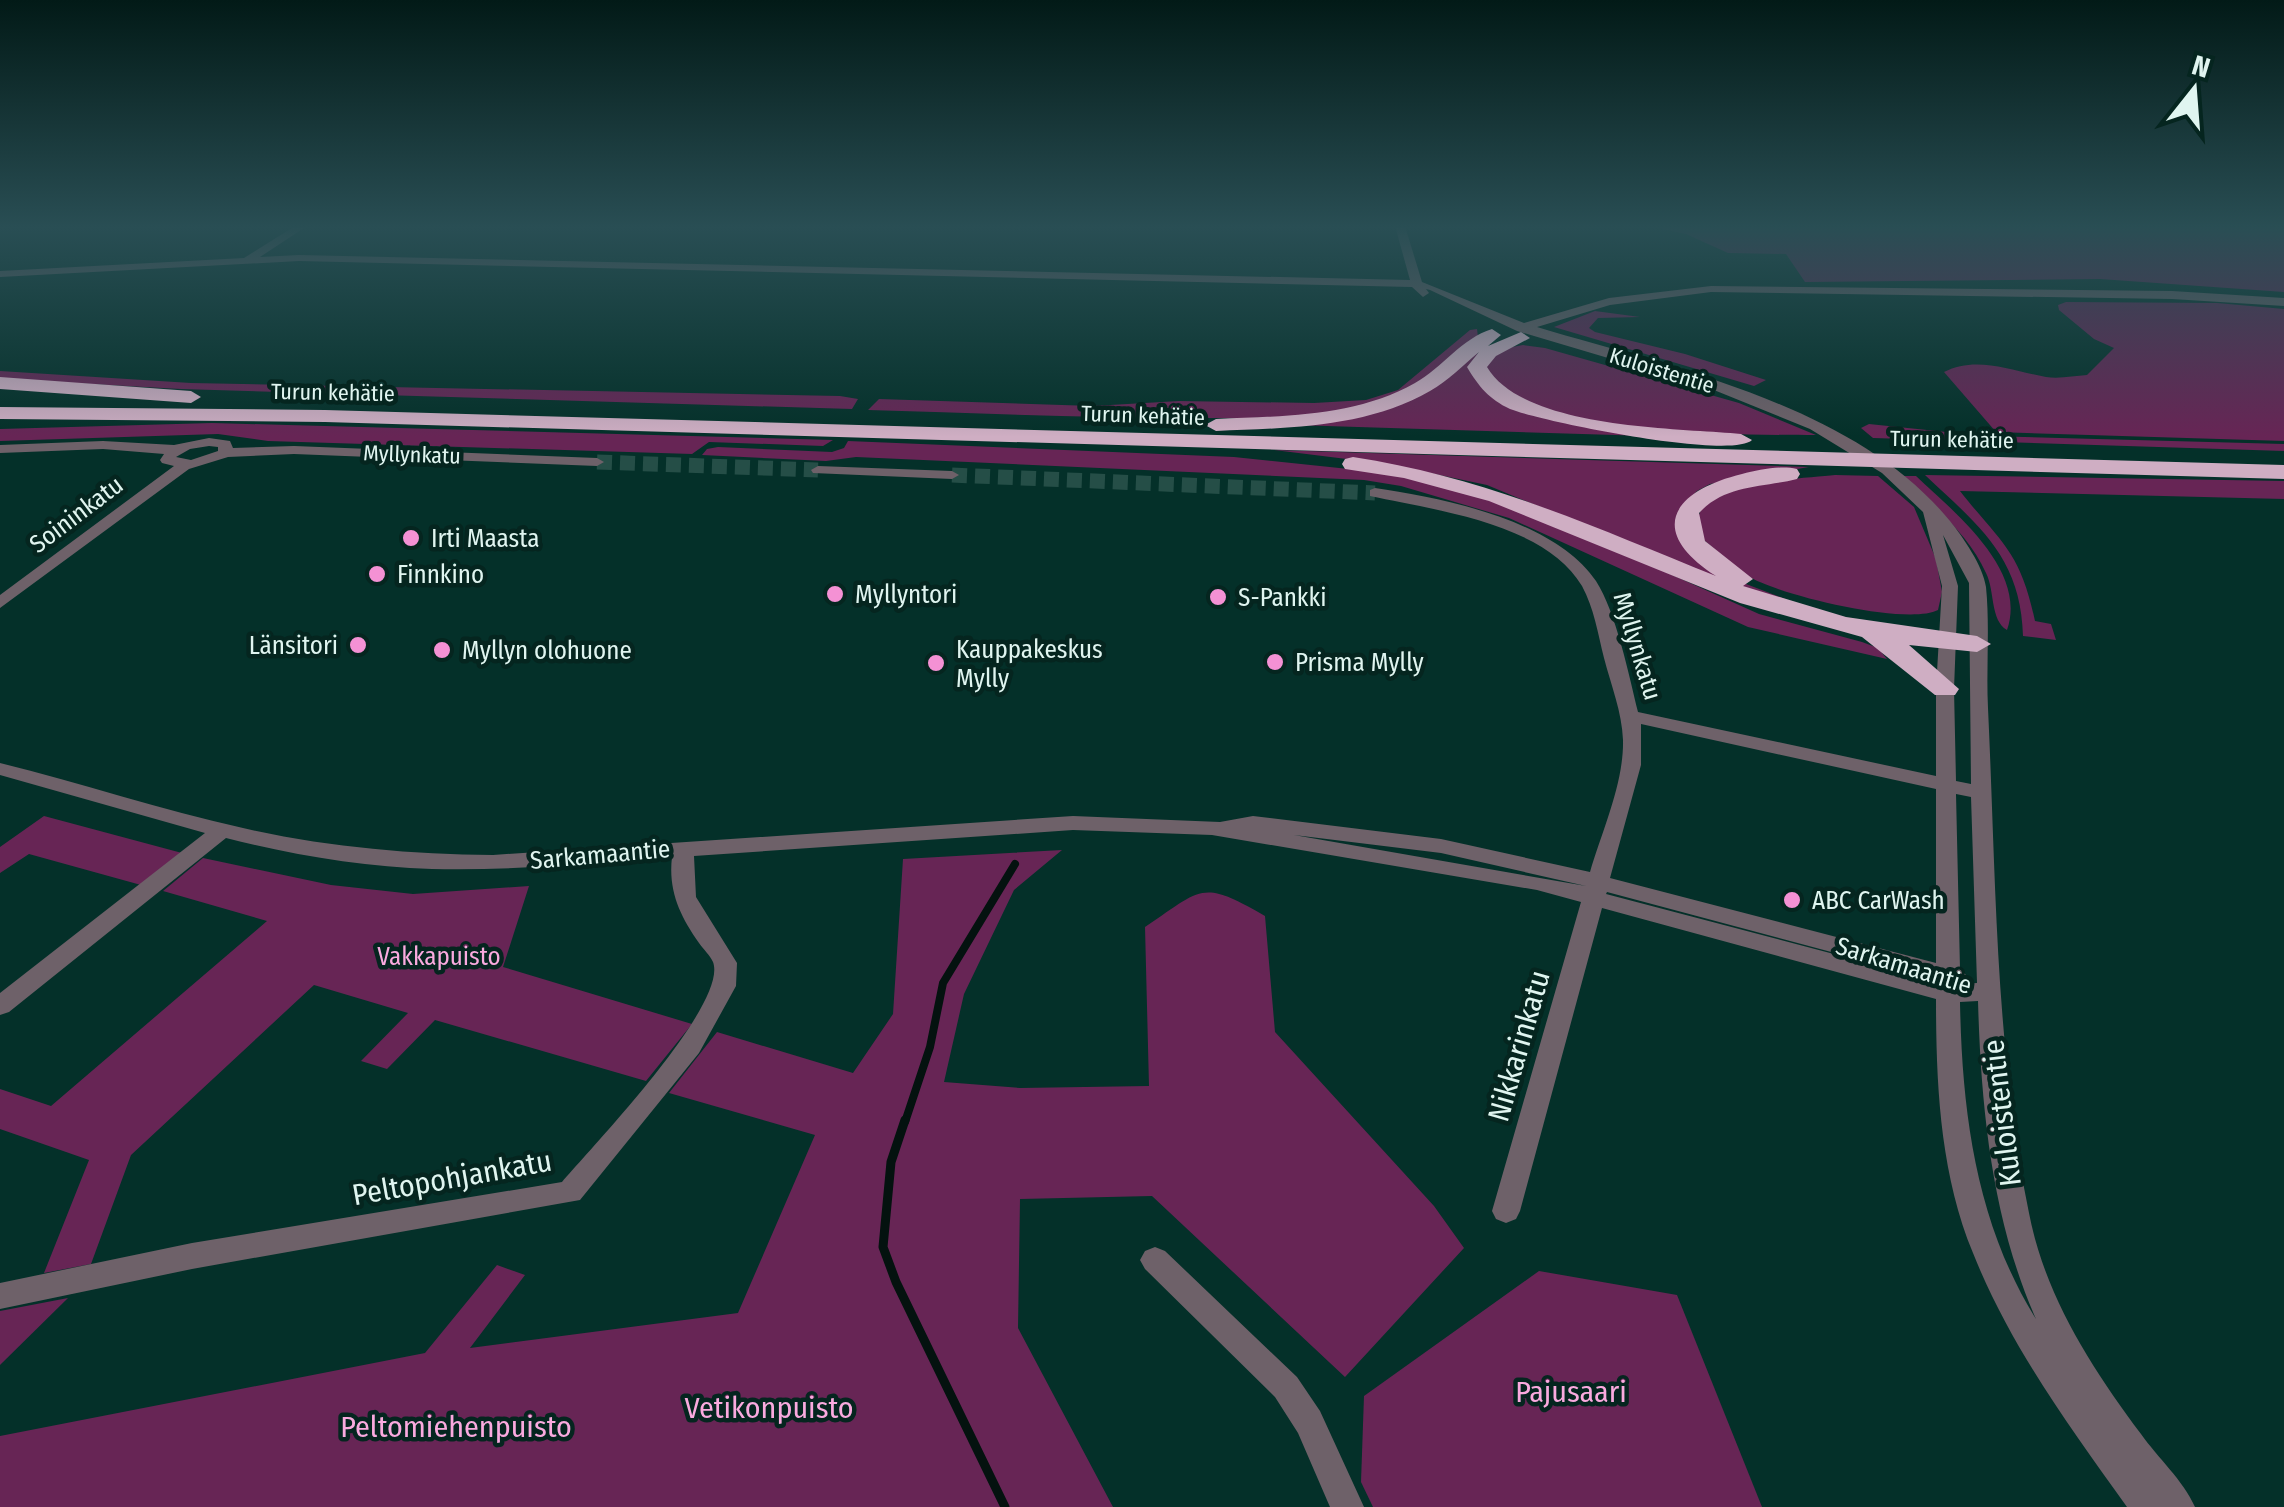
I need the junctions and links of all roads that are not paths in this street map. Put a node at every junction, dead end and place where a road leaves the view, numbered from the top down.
1 (1429, 296) edge
2 (1443, 296) edge
3 (1654, 296) edge
4 (2193, 296) edge
5 (2284, 302) edge
6 (1515, 332) junction
7 (0, 383) edge
8 (0, 400) edge
9 (244, 402) junction
10 (0, 413) edge
11 (177, 414) junction
12 (0, 425) edge
13 (1158, 427) junction
14 (1107, 439) junction
15 (1799, 446) junction
16 (0, 449) edge
17 (1928, 456) junction
18 (179, 458) junction
19 (2284, 459) edge
20 (597, 462) tunnel mouth
21 (1824, 466) junction
22 (818, 470) tunnel mouth
23 (2284, 472) edge
24 (952, 476) tunnel mouth
25 (1374, 493) tunnel mouth
26 (1928, 510) junction
27 (0, 602) edge
28 (1863, 627) junction
29 (1946, 637) junction
30 (1978, 644) junction
31 (1945, 689) junction
32 (1630, 716) junction
33 (0, 769) edge
34 (1946, 785) junction
35 (1982, 793) junction
36 (221, 832) junction
37 (684, 847) junction
38 (1597, 889) junction
39 (1948, 983) junction
40 (1991, 992) junction
41 (0, 1006) edge
42 (1506, 1212) dead end
43 (1155, 1260) dead end
44 (0, 1296) edge
45 (1346, 1507) edge
46 (2147, 1507) edge
47 (2178, 1507) edge

1 - 6 street
2 - 6 street
3 - 6 street
4 - 5 street
6 - 13 highway
6 - 15 highway
6 - 26 street, Kuloistentie
7 - 9 highway
8 - 9 highway, Turun kehätie
9 - 13 highway, Turun kehätie
10 - 11 highway, Turun kehätie
11 - 12 highway
11 - 14 highway, Turun kehätie
13 - 15 highway, Turun kehätie
14 - 21 highway, Turun kehätie
14 - 28 highway
15 - 17 highway, Turun kehätie
16 - 18 street
17 - 19 highway, Turun kehätie
17 - 21 highway
17 - 23 highway, Turun kehätie
18 - 20 street, Myllynkatu
18 - 27 street, Soininkatu
21 - 29 highway
22 - 24 street
25 - 32 street, Myllynkatu
26 - 29 street, Kuloistentie
26 - 30 street, Kuloistentie
28 - 29 highway
28 - 31 highway
29 - 30 highway
29 - 31 street, Kuloistentie
30 - 35 street, Kuloistentie
31 - 34 street, Kuloistentie
32 - 34 street
32 - 38 street, Myllynkatu
33 - 36 street, Sarkamaantie
34 - 35 street
34 - 39 street, Kuloistentie
35 - 40 street, Kuloistentie
36 - 37 street, Sarkamaantie
36 - 41 street
37 - 38 street, Sarkamaantie
37 - 44 street, Peltopohjankatu
38 - 39 street, Sarkamaantie
38 - 42 street, Nikkarinkatu
39 - 40 street, Sarkamaantie
39 - 46 street, Kuloistentie
40 - 47 street, Kuloistentie
43 - 45 street

